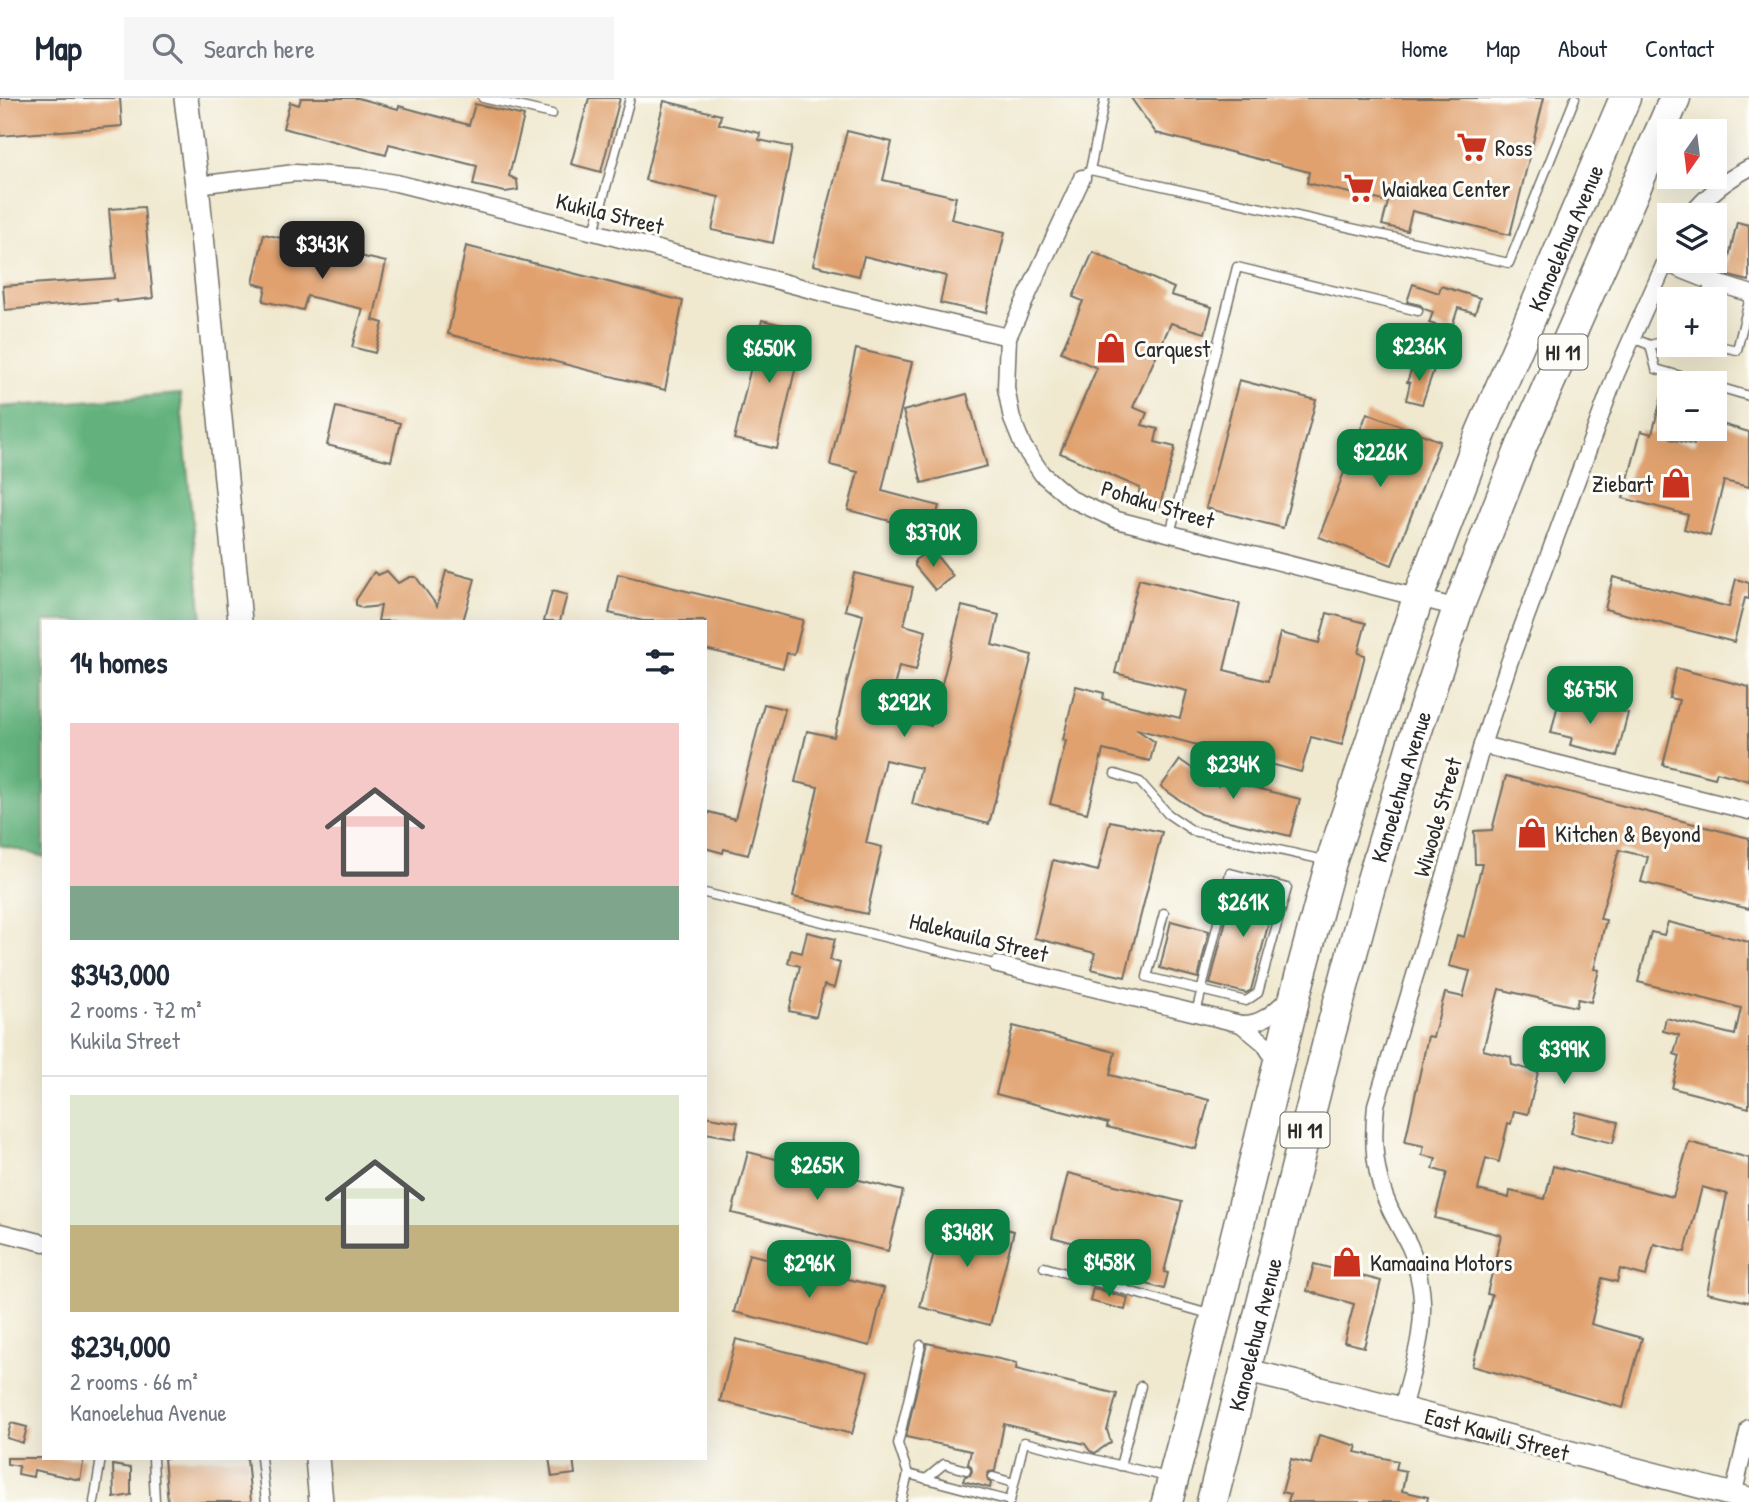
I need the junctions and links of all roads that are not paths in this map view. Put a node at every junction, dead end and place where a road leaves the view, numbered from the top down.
1 (186, 98) edge
2 (483, 98) edge
3 (630, 98) edge
4 (1105, 98) edge
5 (1575, 98) edge
6 (1625, 98) edge
7 (1675, 98) edge
8 (552, 114) dead end
9 (1749, 168) edge
10 (1086, 174) junction
11 (197, 184) junction
12 (1702, 203) edge
13 (594, 232) junction
14 (1660, 273) edge
15 (1695, 273) edge
16 (1710, 281) junction
17 (1708, 287) edge
18 (1749, 293) edge
19 (1749, 301) edge
20 (1418, 311) dead end
21 (1008, 337) junction
22 (1632, 338) junction
23 (1657, 343) edge
24 (1650, 345) junction
25 (1727, 348) edge
26 (1664, 371) edge
27 (1727, 390) edge
28 (1749, 396) edge
29 (1170, 534) junction
30 (1418, 598) junction
31 (1458, 608) junction
32 (240, 620) edge
33 (1482, 745) junction
34 (1115, 774) dead end
35 (1749, 811) edge
36 (1331, 862) junction
37 (707, 893) edge
38 (1164, 913) dead end
39 (998, 965) joint
40 (1201, 990) junction
41 (1296, 992) junction
42 (1196, 1013) junction
43 (1241, 1024) junction
44 (1279, 1066) junction
45 (0, 1232) edge
46 (42, 1242) edge
47 (1044, 1267) dead end
48 (1217, 1312) junction
49 (921, 1345) dead end
50 (1244, 1370) junction
51 (1141, 1386) dead end
52 (1192, 1404) junction
53 (1402, 1409) junction
54 (1749, 1428) edge
55 (101, 1460) edge
56 (153, 1460) edge
57 (261, 1460) edge
58 (317, 1460) edge
59 (1121, 1466) junction
60 (966, 1470) dead end
61 (908, 1474) junction
62 (993, 1477) dead end
63 (926, 1479) junction
64 (1014, 1483) junction
65 (1170, 1490) edge
66 (1741, 1497) edge
67 (1010, 1501) edge
68 (94, 1502) edge
69 (155, 1502) edge
70 (266, 1502) edge
71 (321, 1502) edge
72 (901, 1502) edge
73 (1212, 1502) edge

1 - 11 street
2 - 8 lane
3 - 13 lane
4 - 10 lane
5 - 10 lane
6 - 30 highway, Kanoelehua Avenue / HI 11
7 - 31 highway, Kanoelehua Avenue / HI 11
9 - 12 street
10 - 21 street, Pohaku Street
11 - 13 street, Kukila Street
11 - 32 street
13 - 21 street, Kukila Street
14 - 22 street, Wiwoole Street
15 - 16 street
16 - 17 lane
16 - 18 street
19 - 25 lane
20 - 29 lane
21 - 29 street, Pohaku Street
22 - 24 lane
22 - 33 street, Wiwoole Street
23 - 24 lane
24 - 26 lane
27 - 28 lane
29 - 30 street, Pohaku Street
30 - 31 street, Pohaku Street
30 - 36 highway, Kanoelehua Avenue / HI 11
31 - 50 highway, Kanoelehua Avenue / HI 11
33 - 35 street
33 - 53 street, Wiwoole Street
34 - 36 lane
36 - 41 highway, Kanoelehua Avenue / HI 11
37 - 39 lane, Halekauila Street
38 - 40 lane
39 - 42 street, Halekauila Street
40 - 40 lane
40 - 42 lane
41 - 43 street
41 - 44 highway, Kanoelehua Avenue / HI 11
42 - 43 street, Halekauila Street
43 - 44 street, Halekauila Street
44 - 48 highway, Kanoelehua Avenue / HI 11
45 - 46 street
47 - 48 lane
48 - 50 highway
48 - 52 highway, Kanoelehua Avenue / HI 11
49 - 61 lane
50 - 52 highway
50 - 53 street, East Kawili Street
50 - 73 highway, Kanoelehua Avenue / HI 11
51 - 59 lane
52 - 65 highway, Kanoelehua Avenue / HI 11
53 - 66 street, East Kawili Street
54 - 66 street
55 - 68 lane
56 - 69 lane
57 - 70 lane
58 - 71 street
59 - 64 lane
59 - 65 lane
60 - 63 lane
61 - 63 lane
61 - 72 lane
62 - 64 lane
63 - 67 lane
64 - 67 lane

